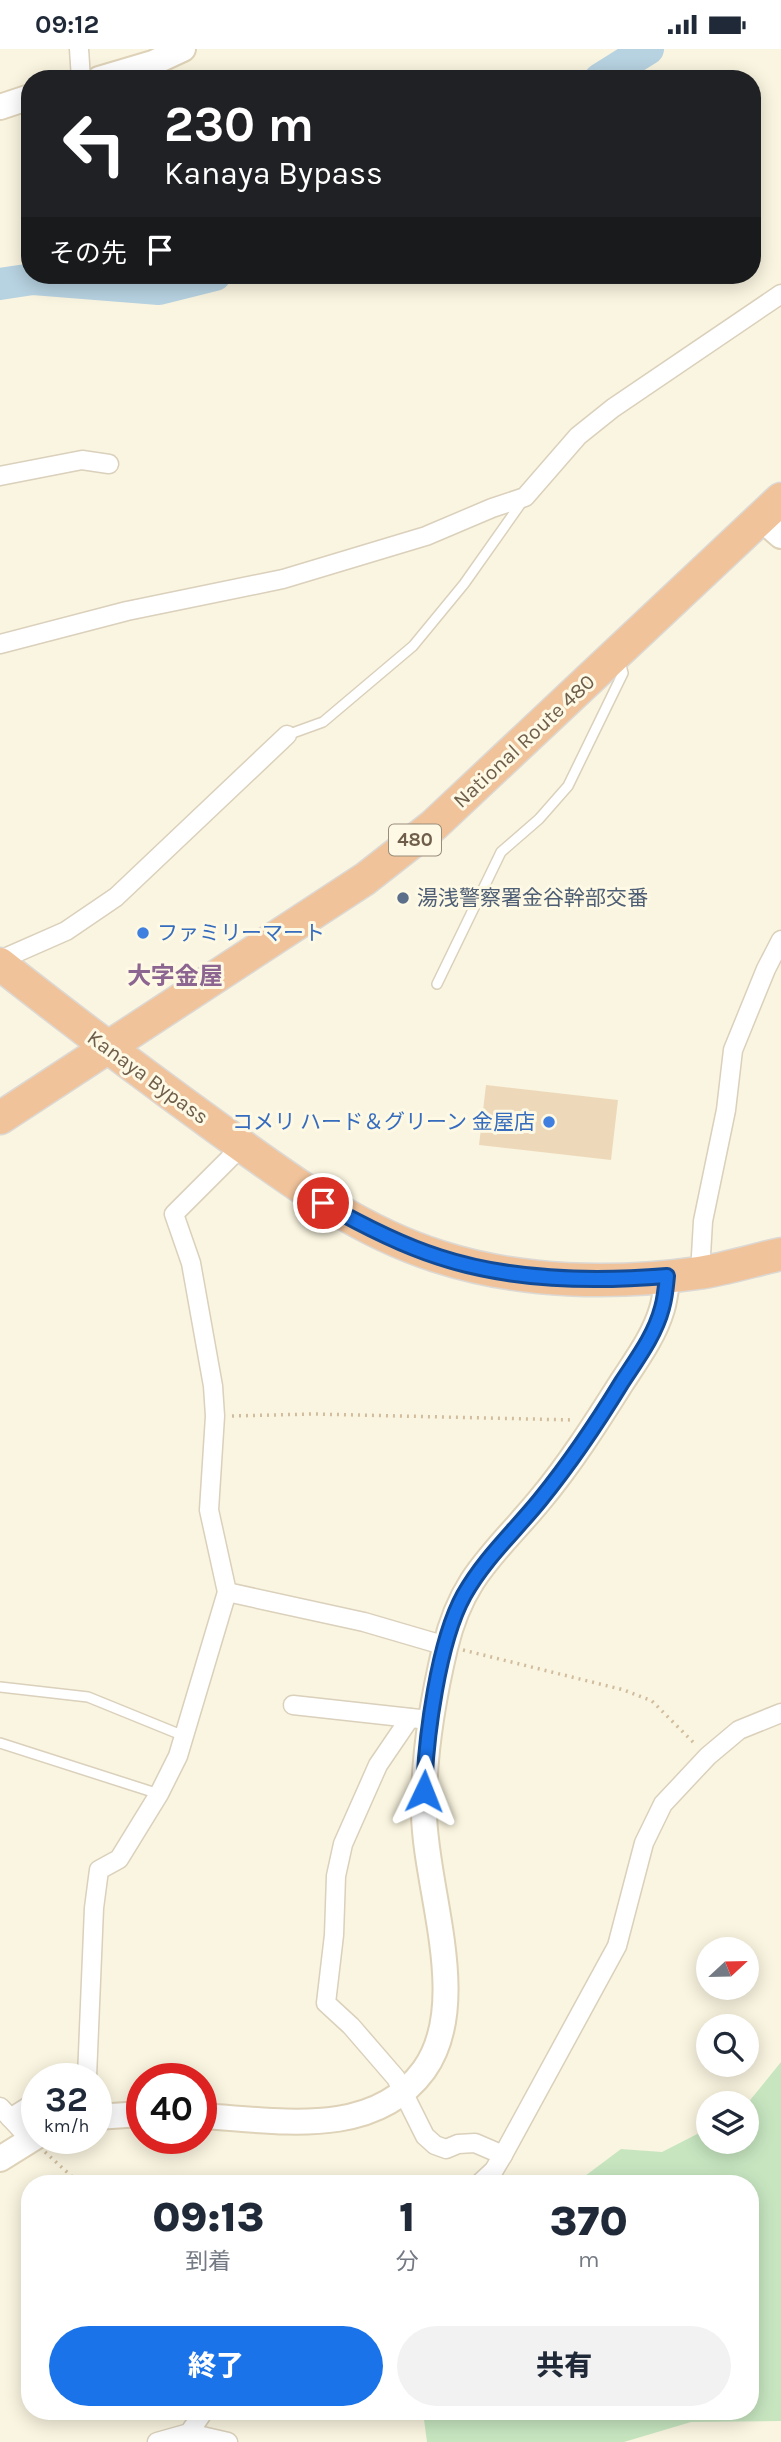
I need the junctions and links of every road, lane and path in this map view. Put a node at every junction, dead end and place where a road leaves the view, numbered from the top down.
1 (79, 49) edge
2 (183, 49) edge
3 (80, 70) edge
4 (129, 70) edge
5 (21, 100) edge
6 (0, 107) edge
7 (781, 294) edge
8 (109, 464) dead end
9 (0, 476) edge
10 (526, 498) junction
11 (774, 518) edge
12 (0, 643) edge
13 (618, 653) junction
14 (287, 735) joint
15 (781, 940) edge
16 (0, 962) edge
17 (437, 984) dead end
18 (106, 1048) junction
19 (0, 1118) edge
20 (242, 1146) junction
21 (781, 1254) edge
22 (700, 1273) junction
23 (667, 1276) junction
24 (215, 1416) junction
25 (597, 1420) junction
26 (227, 1592) junction
27 (446, 1646) junction
28 (0, 1687) edge
29 (293, 1705) dead end
30 (781, 1713) edge
31 (420, 1719) junction
32 (184, 1735) junction
33 (0, 1743) edge
34 (708, 1756) junction
35 (159, 1794) junction
36 (88, 2063) edge
37 (403, 2092) junction
38 (5, 2112) edge
39 (217, 2117) edge
40 (21, 2126) edge
41 (21, 2145) edge
42 (51, 2154) edge
43 (503, 2155) junction
44 (0, 2159) edge
45 (71, 2175) edge
46 (488, 2175) edge
47 (198, 2420) edge
48 (189, 2433) junction
49 (158, 2442) edge
50 (228, 2442) edge

1 - 3 street
2 - 4 street
5 - 6 street
7 - 10 street
8 - 9 street
10 - 12 street
10 - 14 lane
11 - 13 highway, National Route 480 / 480
13 - 17 lane
13 - 18 highway, National Route 480 / 480
14 - 16 street
15 - 22 street
16 - 18 highway, Kanaya Bypass
18 - 19 highway, National Route 480 / 480
18 - 20 highway, Kanaya Bypass
20 - 23 highway, Kanaya Bypass
20 - 24 street
21 - 22 highway, Kanaya Bypass
22 - 23 highway, Kanaya Bypass
23 - 25 street
24 - 25 path
24 - 26 street
25 - 27 street
26 - 27 street
26 - 32 street
27 - 31 street
27 - 34 path
28 - 32 lane
29 - 31 street
30 - 34 street
31 - 37 street
31 - 37 street
32 - 35 street
33 - 35 lane
34 - 43 street
35 - 36 street
37 - 39 street
37 - 43 street
38 - 40 street
41 - 44 street
42 - 45 path
43 - 46 street
47 - 48 street
48 - 49 street
48 - 50 street

